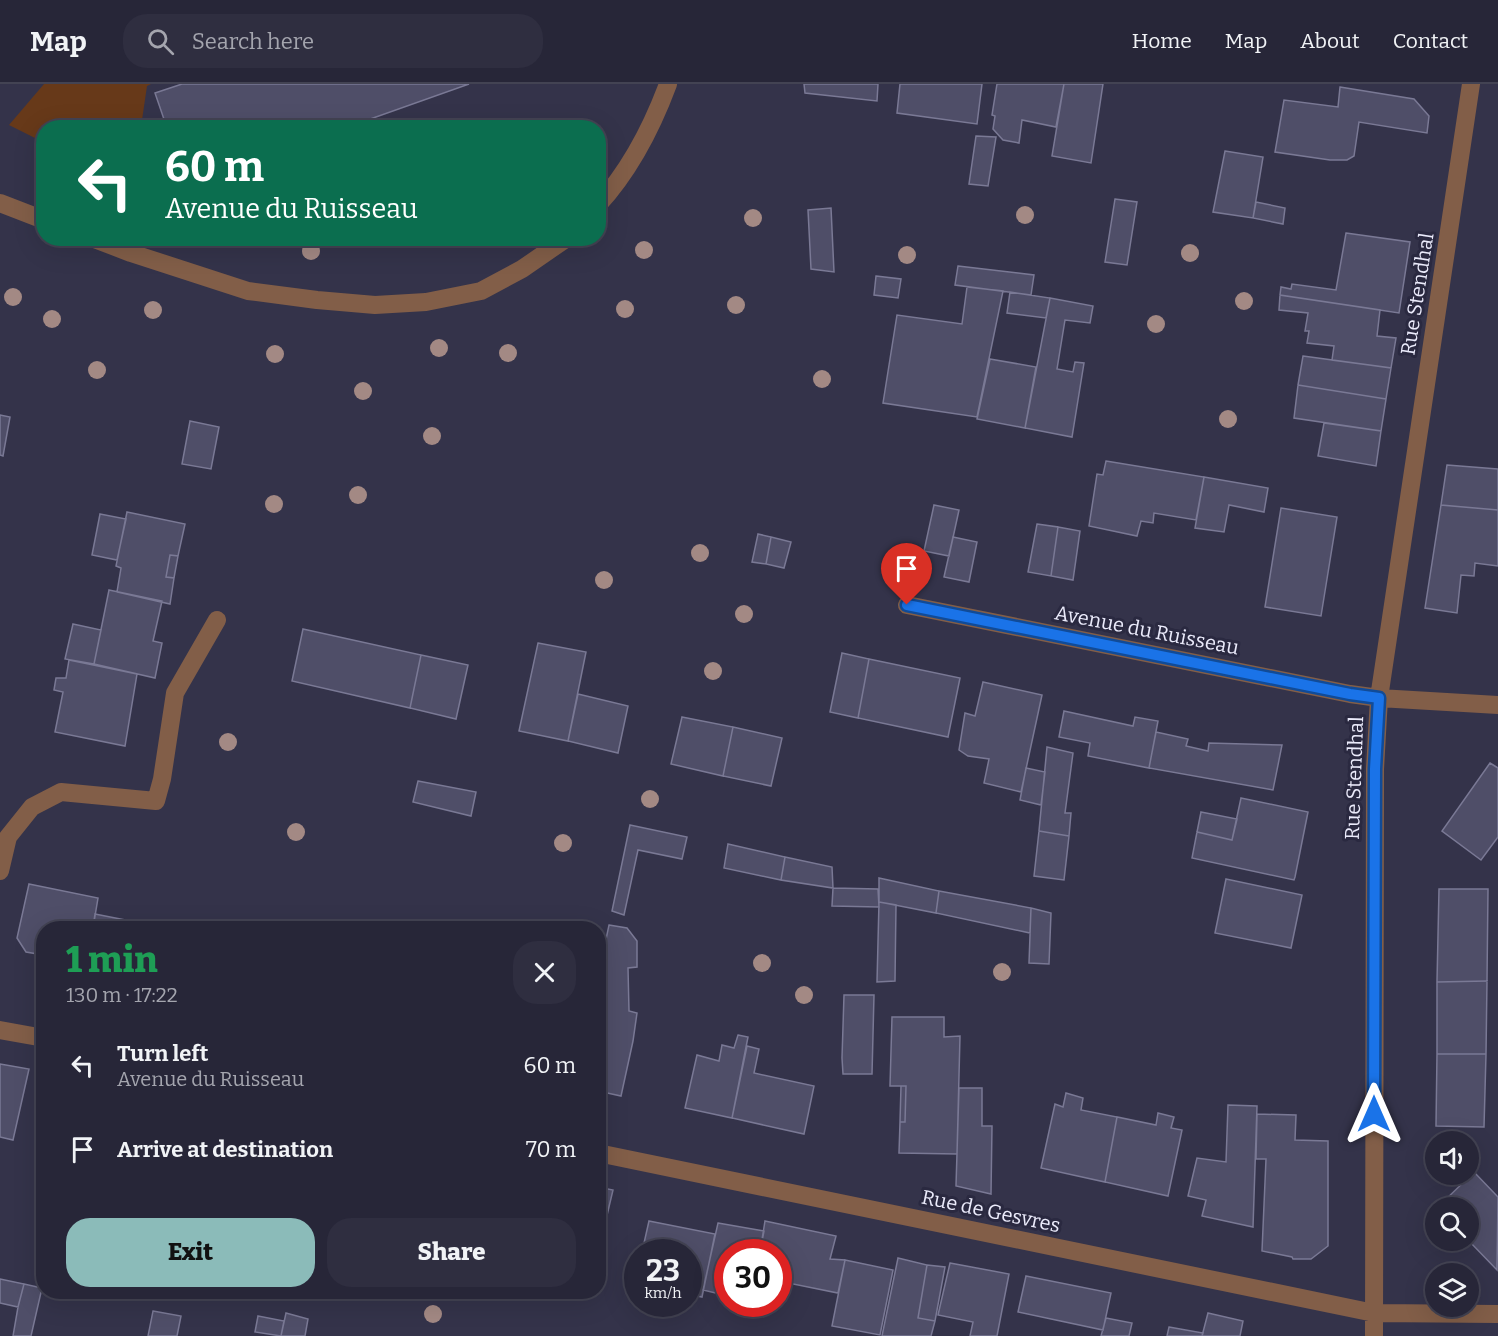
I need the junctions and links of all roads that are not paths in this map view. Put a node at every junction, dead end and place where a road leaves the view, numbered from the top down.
1 (668, 84) edge
2 (1471, 84) edge
3 (606, 194) edge
4 (0, 203) edge
5 (36, 217) edge
6 (113, 246) edge
7 (555, 246) edge
8 (907, 605) dead end
9 (217, 620) dead end
10 (1379, 698) junction
11 (1498, 705) edge
12 (0, 871) edge
13 (0, 1029) edge
14 (36, 1036) edge
15 (606, 1155) edge
16 (1374, 1313) junction
17 (1498, 1314) edge
18 (1374, 1336) edge

1 - 3 street
2 - 10 street, Rue Stendhal
4 - 5 street
6 - 7 street
8 - 10 street, Avenue du Ruisseau
9 - 12 street
10 - 11 street, Avenue du Ruisseau
10 - 16 street, Rue Stendhal
13 - 14 street
15 - 16 street, Rue de Gesvres
16 - 17 street, Rue de Gesvres
16 - 18 street, Rue Stendhal

